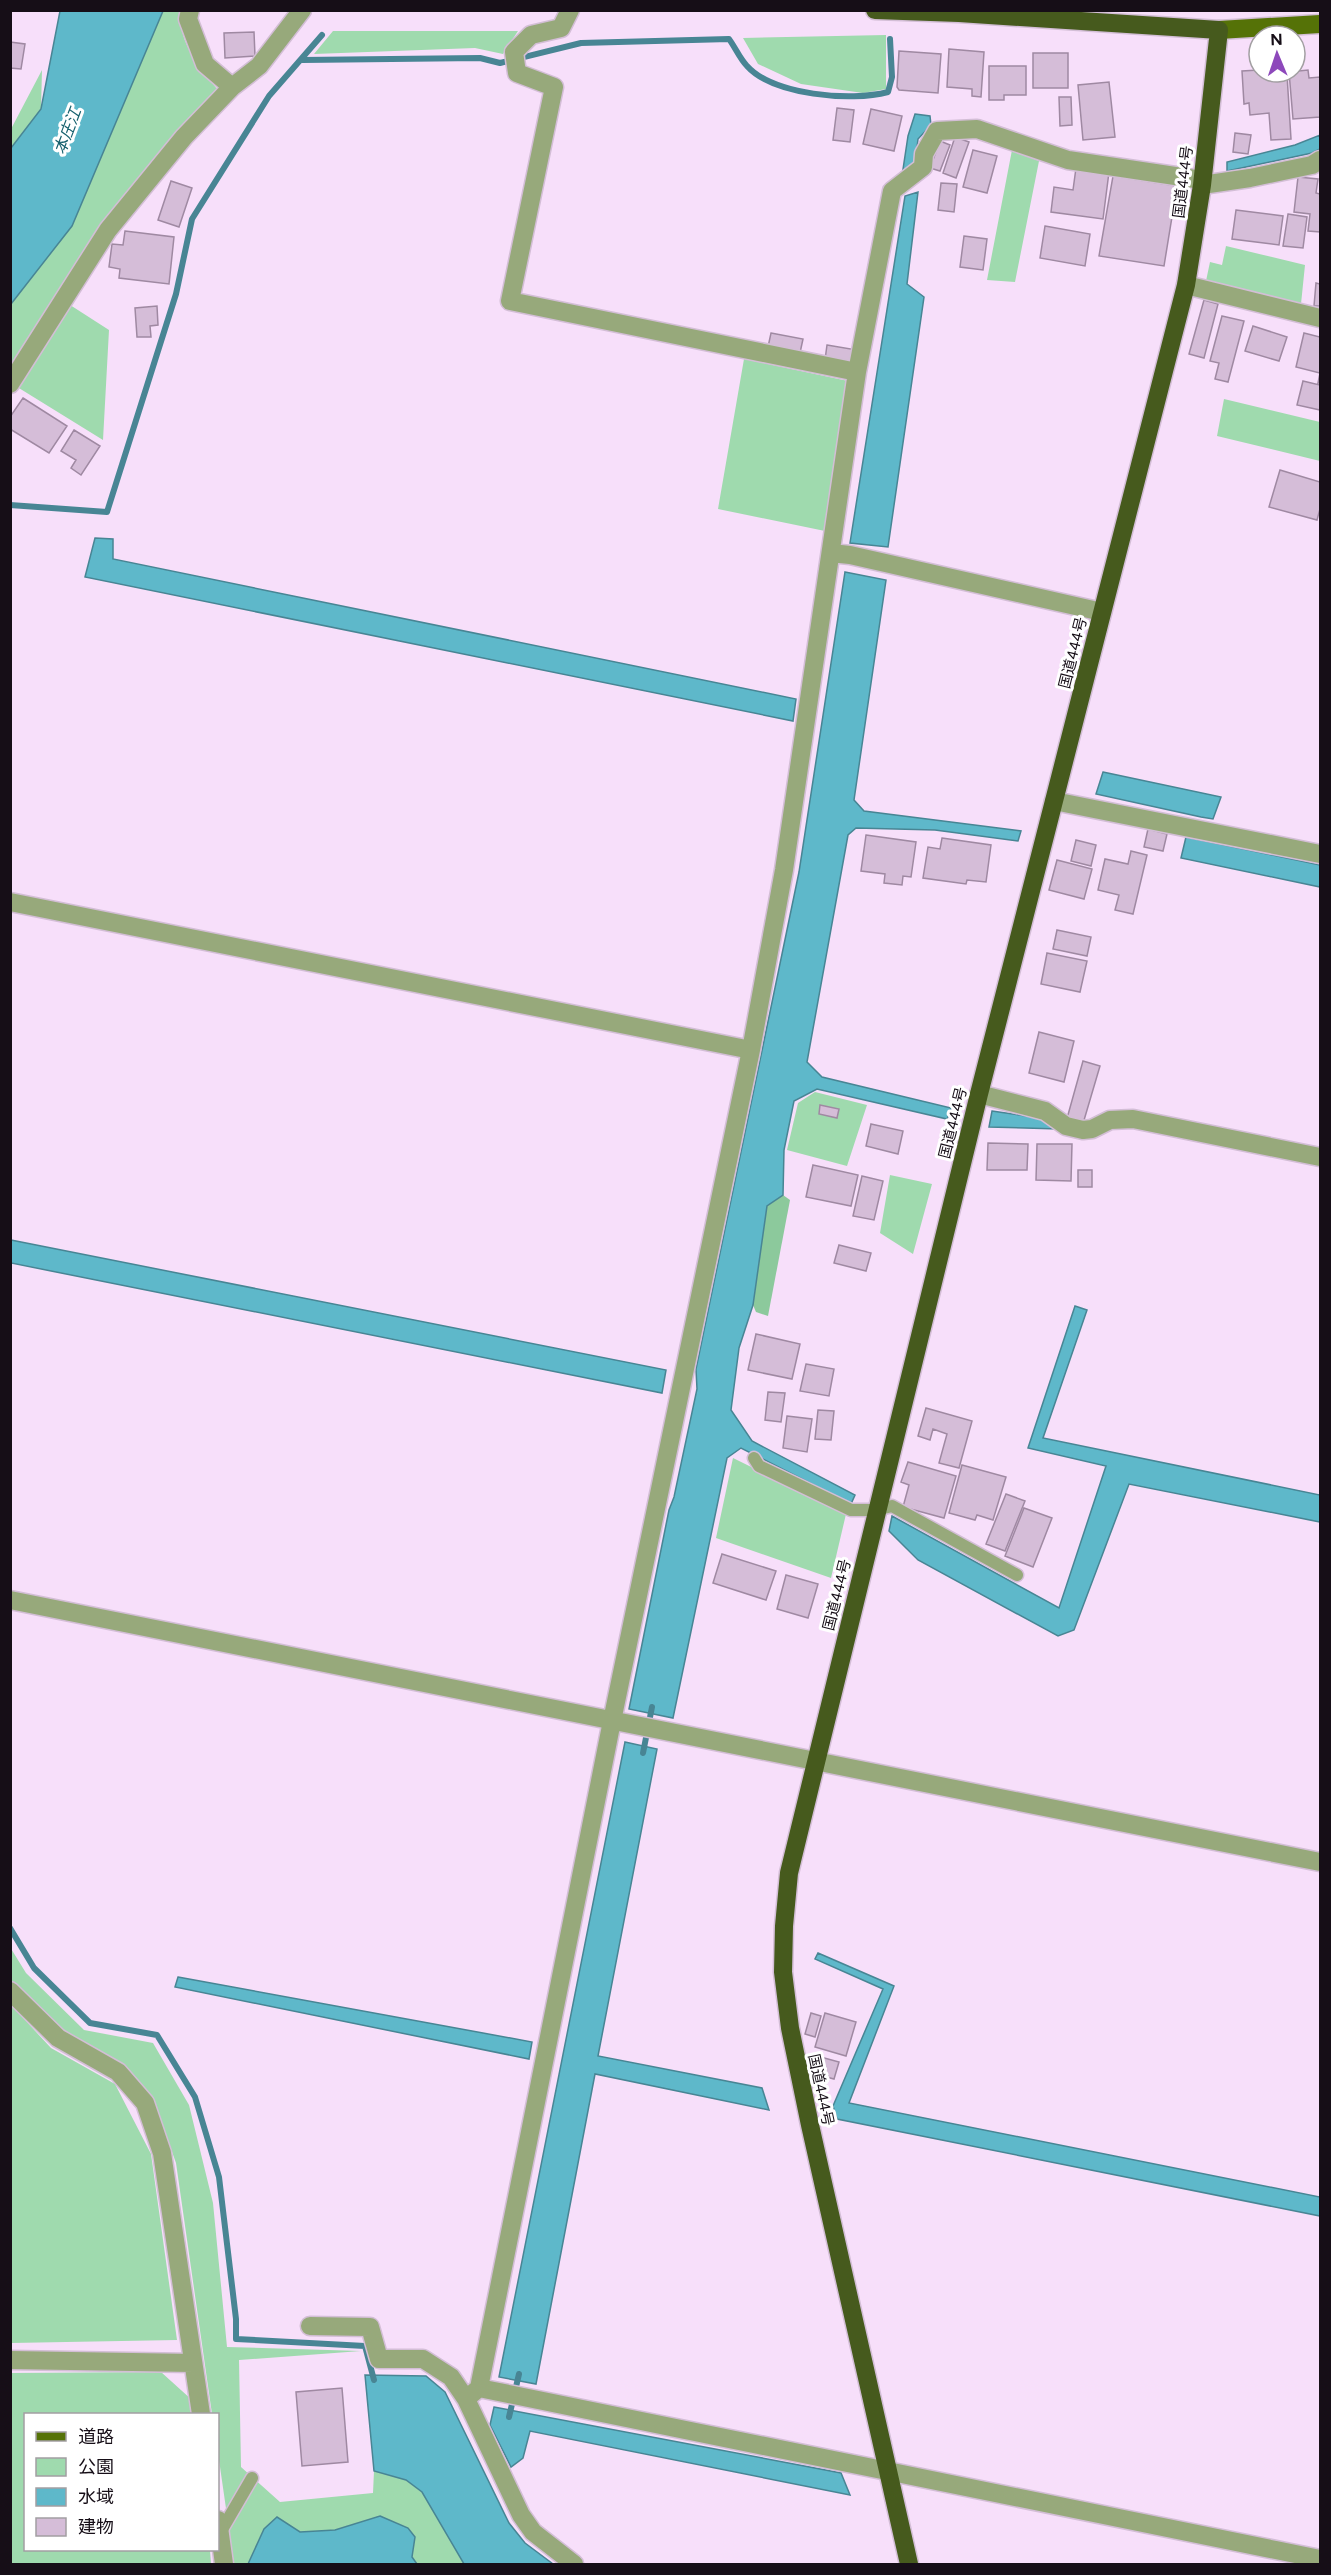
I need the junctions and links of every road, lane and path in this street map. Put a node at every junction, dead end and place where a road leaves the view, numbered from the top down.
1 (190, 10) edge
2 (302, 10) edge
3 (570, 10) edge
4 (875, 10) edge
5 (959, 12) edge
6 (1320, 24) edge
7 (1219, 30) junction
8 (232, 87) junction
9 (1320, 160) edge
10 (1202, 183) junction
11 (1186, 285) junction
12 (1320, 318) edge
13 (857, 372) junction
14 (10, 384) edge
15 (831, 553) junction
16 (1102, 612) junction
17 (1054, 801) junction
18 (1320, 854) edge
19 (10, 902) edge
20 (751, 1050) junction
21 (979, 1094) junction
22 (1320, 1157) edge
23 (754, 1458) dead end
24 (876, 1510) junction
25 (1017, 1575) dead end
26 (10, 1600) edge
27 (612, 1721) junction
28 (815, 1760) junction
29 (1320, 1862) edge
30 (10, 1991) edge
31 (310, 2326) dead end
32 (10, 2360) edge
33 (193, 2363) junction
34 (473, 2394) junction
35 (201, 2413) edge
36 (889, 2472) junction
37 (252, 2478) dead end
38 (219, 2527) edge
39 (1320, 2559) edge
40 (224, 2564) edge
41 (574, 2565) edge
42 (909, 2565) edge

1 - 8 street
2 - 8 street
3 - 13 street
4 - 5 highway
5 - 7 highway
6 - 7 main road
7 - 10 highway, 国道444号
8 - 14 street
9 - 10 street
10 - 11 highway, 国道444号
10 - 13 street
11 - 12 street
11 - 16 highway, 国道444号
13 - 15 street
15 - 16 street
15 - 20 street
16 - 17 highway, 国道444号
17 - 18 street
17 - 21 highway, 国道444号
19 - 20 street
20 - 27 street
21 - 22 street
21 - 24 highway, 国道444号
23 - 24 lane
24 - 25 lane
24 - 28 highway, 国道444号
26 - 27 street
27 - 28 street
27 - 34 street
28 - 29 street
28 - 36 highway, 国道444号
30 - 33 street
31 - 34 street
32 - 33 street
33 - 35 street
34 - 36 street
34 - 41 street
36 - 39 street
36 - 42 highway, 国道444号
37 - 38 lane
38 - 40 street

